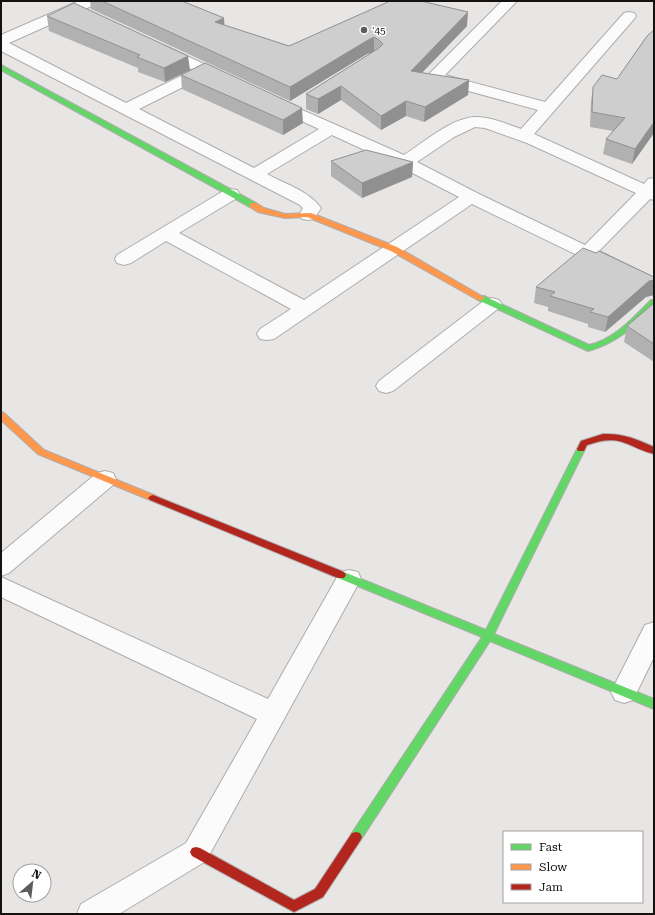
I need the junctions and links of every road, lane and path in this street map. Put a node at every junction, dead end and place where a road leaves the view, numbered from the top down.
1 (91, 1) edge
2 (510, 1) edge
3 (75, 9) junction
4 (629, 16) dead end
5 (95, 18) edge
6 (1, 41) edge
7 (1, 44) edge
8 (150, 44) edge
9 (1, 67) edge
10 (205, 70) junction
11 (241, 87) edge
12 (262, 97) edge
13 (548, 108) junction
14 (126, 109) junction
15 (331, 129) junction
16 (524, 136) junction
17 (405, 162) junction
18 (256, 174) junction
19 (652, 190) edge
20 (231, 194) junction
21 (471, 197) junction
22 (308, 215) junction
23 (166, 234) junction
24 (394, 249) junction
25 (587, 253) junction
26 (124, 259) dead end
27 (654, 285) edge
28 (654, 302) edge
29 (492, 304) junction
30 (305, 309) junction
31 (267, 334) dead end
32 (386, 386) dead end
33 (1, 415) edge
34 (654, 451) edge
35 (105, 479) junction
36 (1, 567) edge
37 (349, 579) junction
38 (1, 586) edge
39 (654, 632) edge
40 (488, 636) junction
41 (624, 692) junction
42 (654, 704) edge
43 (273, 714) junction
44 (196, 852) junction
45 (92, 914) edge

1 - 3 street
2 - 13 street
3 - 5 street
3 - 6 street
4 - 13 street
7 - 14 street
8 - 10 street
9 - 20 street
10 - 11 street
10 - 14 street
12 - 15 street
13 - 16 street
14 - 18 street
15 - 17 street
15 - 18 street
16 - 17 street
16 - 19 street
17 - 21 street
18 - 22 street
19 - 25 street
20 - 22 street
20 - 23 street
21 - 24 street
21 - 25 street
22 - 24 street
23 - 26 street
23 - 30 street
24 - 29 street
24 - 30 street
25 - 27 street
28 - 29 street
29 - 32 street
30 - 31 street
33 - 35 street
34 - 40 street
35 - 36 street
35 - 37 street
37 - 40 street
37 - 43 street
38 - 43 street
39 - 41 street
40 - 41 street
40 - 44 street
41 - 42 street
43 - 44 street
44 - 45 street

